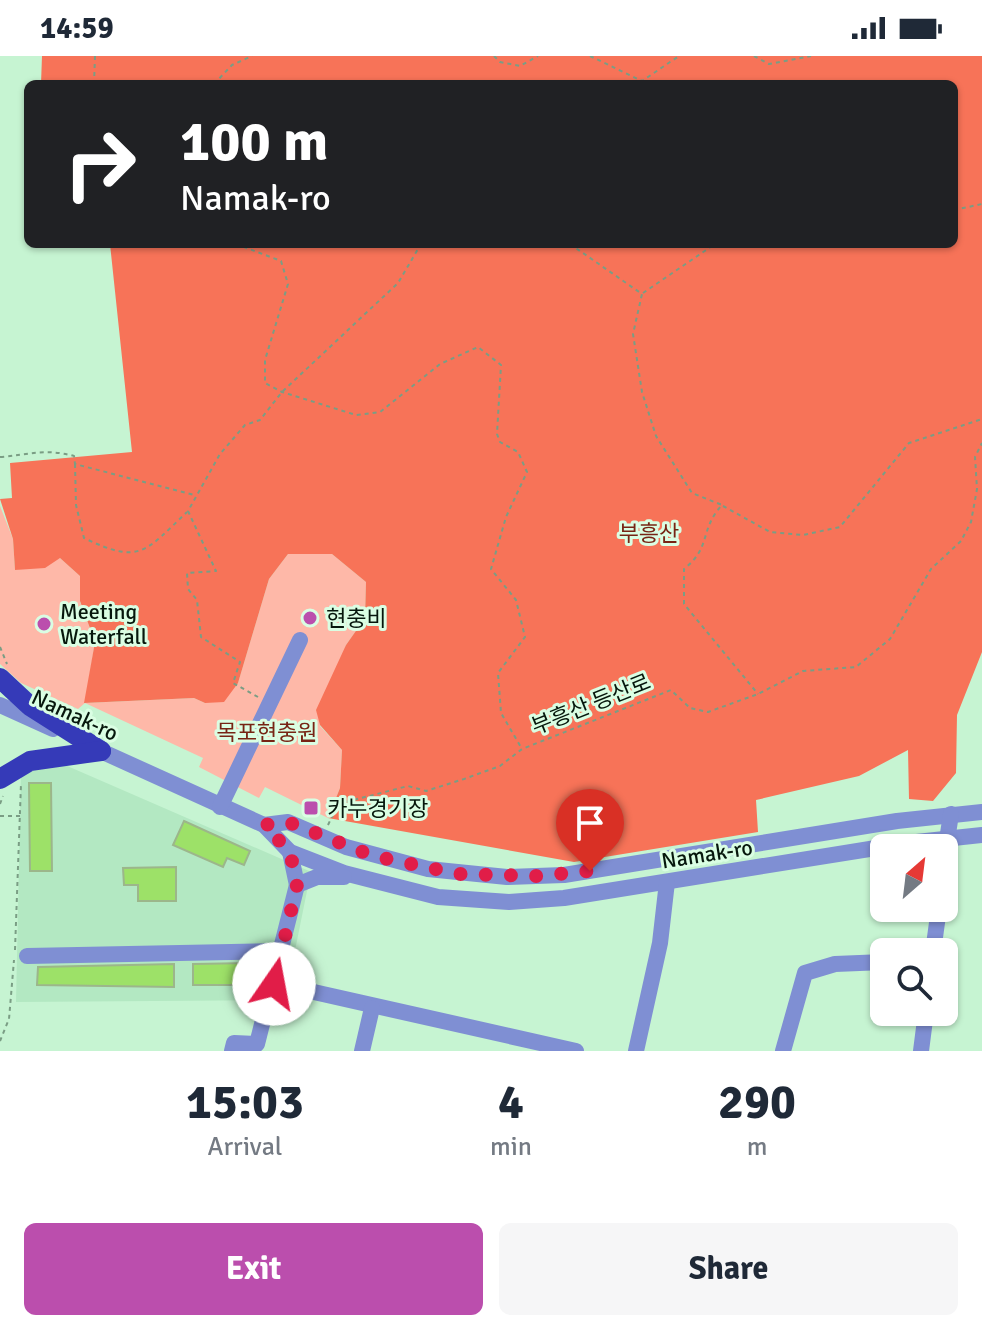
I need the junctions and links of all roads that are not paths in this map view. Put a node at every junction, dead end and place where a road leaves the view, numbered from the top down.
1 (300, 640) dead end
2 (5, 675) edge
3 (0, 705) edge
4 (101, 751) junction
5 (0, 779) edge
6 (220, 807) junction
7 (982, 812) edge
8 (951, 814) junction
9 (264, 825) junction
10 (948, 834) edge
11 (982, 835) edge
12 (958, 837) edge
13 (870, 850) edge
14 (290, 852) junction
15 (359, 877) junction
16 (667, 882) junction
17 (297, 885) junction
18 (281, 951) junction
19 (27, 956) dead end
20 (870, 963) edge
21 (305, 990) dead end
22 (372, 1008) junction
23 (924, 1026) edge
24 (552, 1049) edge
25 (232, 1051) edge
26 (362, 1051) edge
27 (576, 1051) edge
28 (636, 1051) edge
29 (783, 1051) edge
30 (921, 1051) edge

1 - 6 street
2 - 4 main road
3 - 4 street, Namak-ro
4 - 5 main road
4 - 6 street, Namak-ro
6 - 9 street, Namak-ro
7 - 8 street, Namak-ro
8 - 9 street, Namak-ro
8 - 10 street
9 - 14 street, Namak-ro
11 - 12 street, Namak-ro
13 - 16 street, Namak-ro
14 - 15 street, Namak-ro
14 - 17 street
15 - 16 street, Namak-ro
15 - 17 street
16 - 28 street
17 - 18 street
18 - 19 street
18 - 25 street
20 - 29 street
21 - 22 street
22 - 24 street
22 - 26 street
23 - 30 street
24 - 27 street

